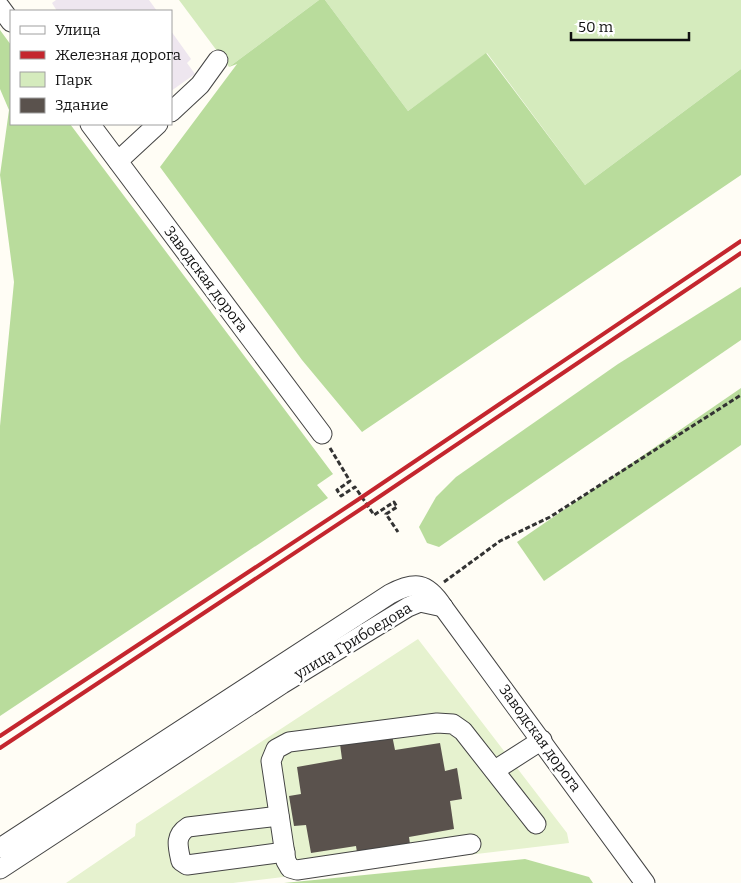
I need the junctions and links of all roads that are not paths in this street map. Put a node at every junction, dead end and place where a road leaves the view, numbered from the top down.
1 (0, 7) edge
2 (10, 21) edge
3 (218, 60) dead end
4 (172, 111) edge
5 (91, 125) edge
6 (157, 125) edge
7 (118, 161) junction
8 (326, 440) road end
9 (439, 595) junction
10 (542, 740) junction
11 (495, 770) junction
12 (279, 816) junction
13 (536, 824) dead end
14 (471, 844) dead end
15 (0, 848) edge
16 (285, 852) junction
17 (0, 869) edge
18 (645, 883) edge

1 - 2 street
3 - 4 street
5 - 7 street, Заводская дорога
6 - 7 street
7 - 8 street, Заводская дорога
9 - 10 street, Заводская дорога
9 - 15 street, улица Грибоедова
9 - 17 street, улица Грибоедова
10 - 11 street
10 - 18 street, Заводская дорога
11 - 12 street
11 - 13 street
12 - 16 street
12 - 16 street
14 - 16 street

